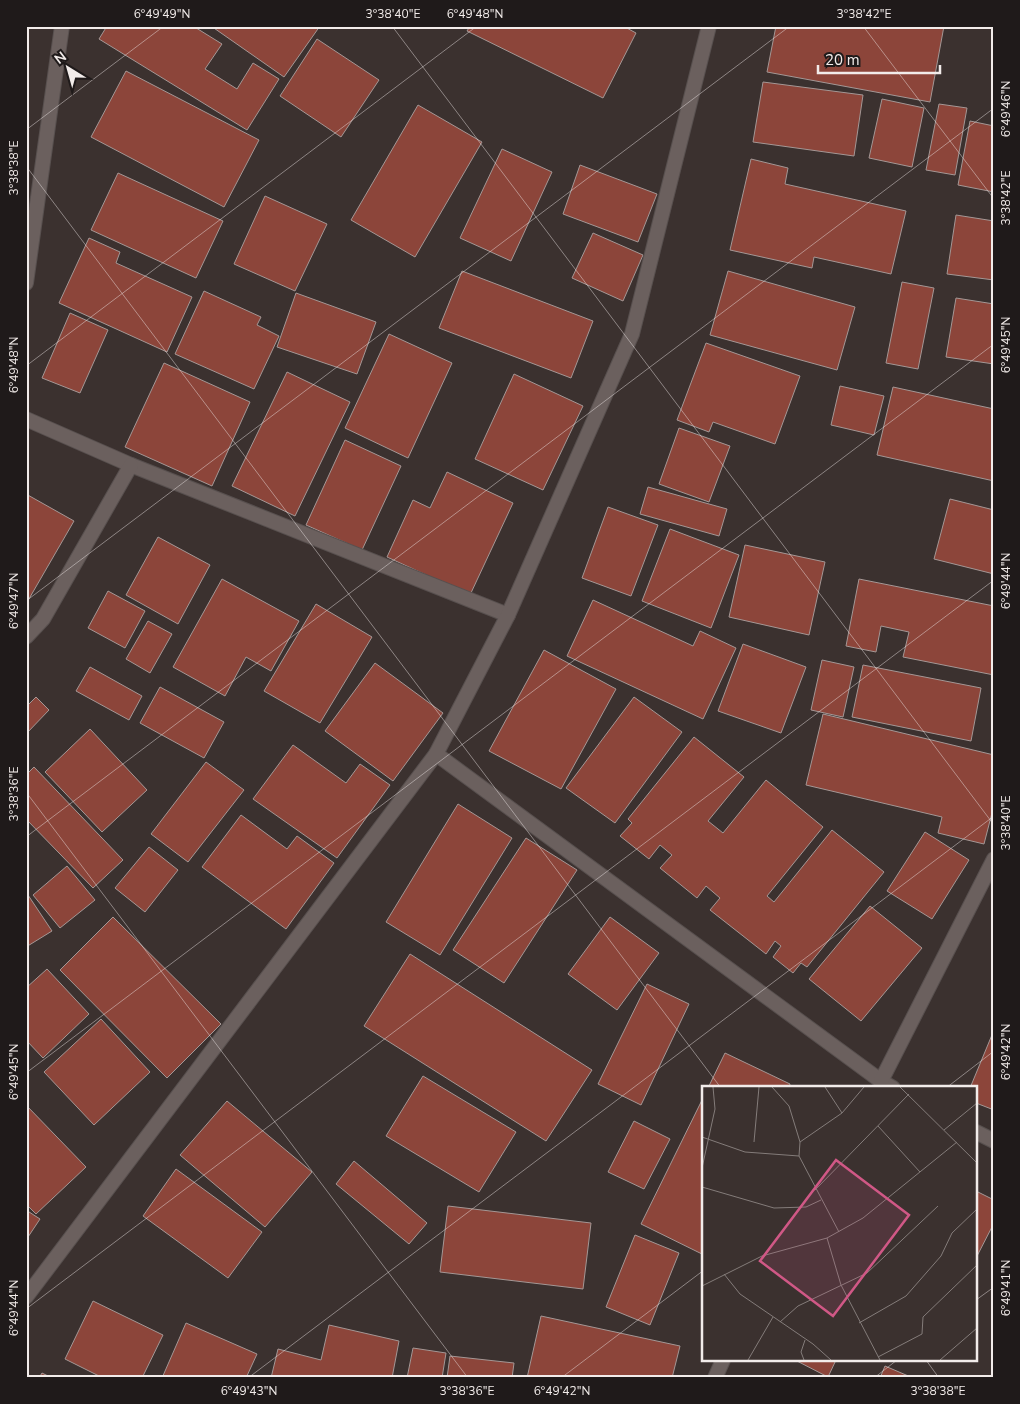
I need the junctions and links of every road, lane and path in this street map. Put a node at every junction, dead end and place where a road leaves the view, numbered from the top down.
1 (62, 26) edge
2 (708, 26) edge
3 (26, 283) edge
4 (26, 419) edge
5 (132, 465) junction
6 (508, 614) junction
7 (26, 637) edge
8 (436, 754) junction
9 (994, 859) edge
10 (885, 1086) edge
11 (978, 1133) edge
12 (994, 1141) edge
13 (26, 1296) edge
14 (722, 1362) edge
15 (716, 1378) edge

1 - 3 street
2 - 6 street
4 - 5 street
5 - 6 street
5 - 7 street
6 - 8 street
8 - 10 street
8 - 13 street
9 - 10 street
11 - 12 street
14 - 15 street

